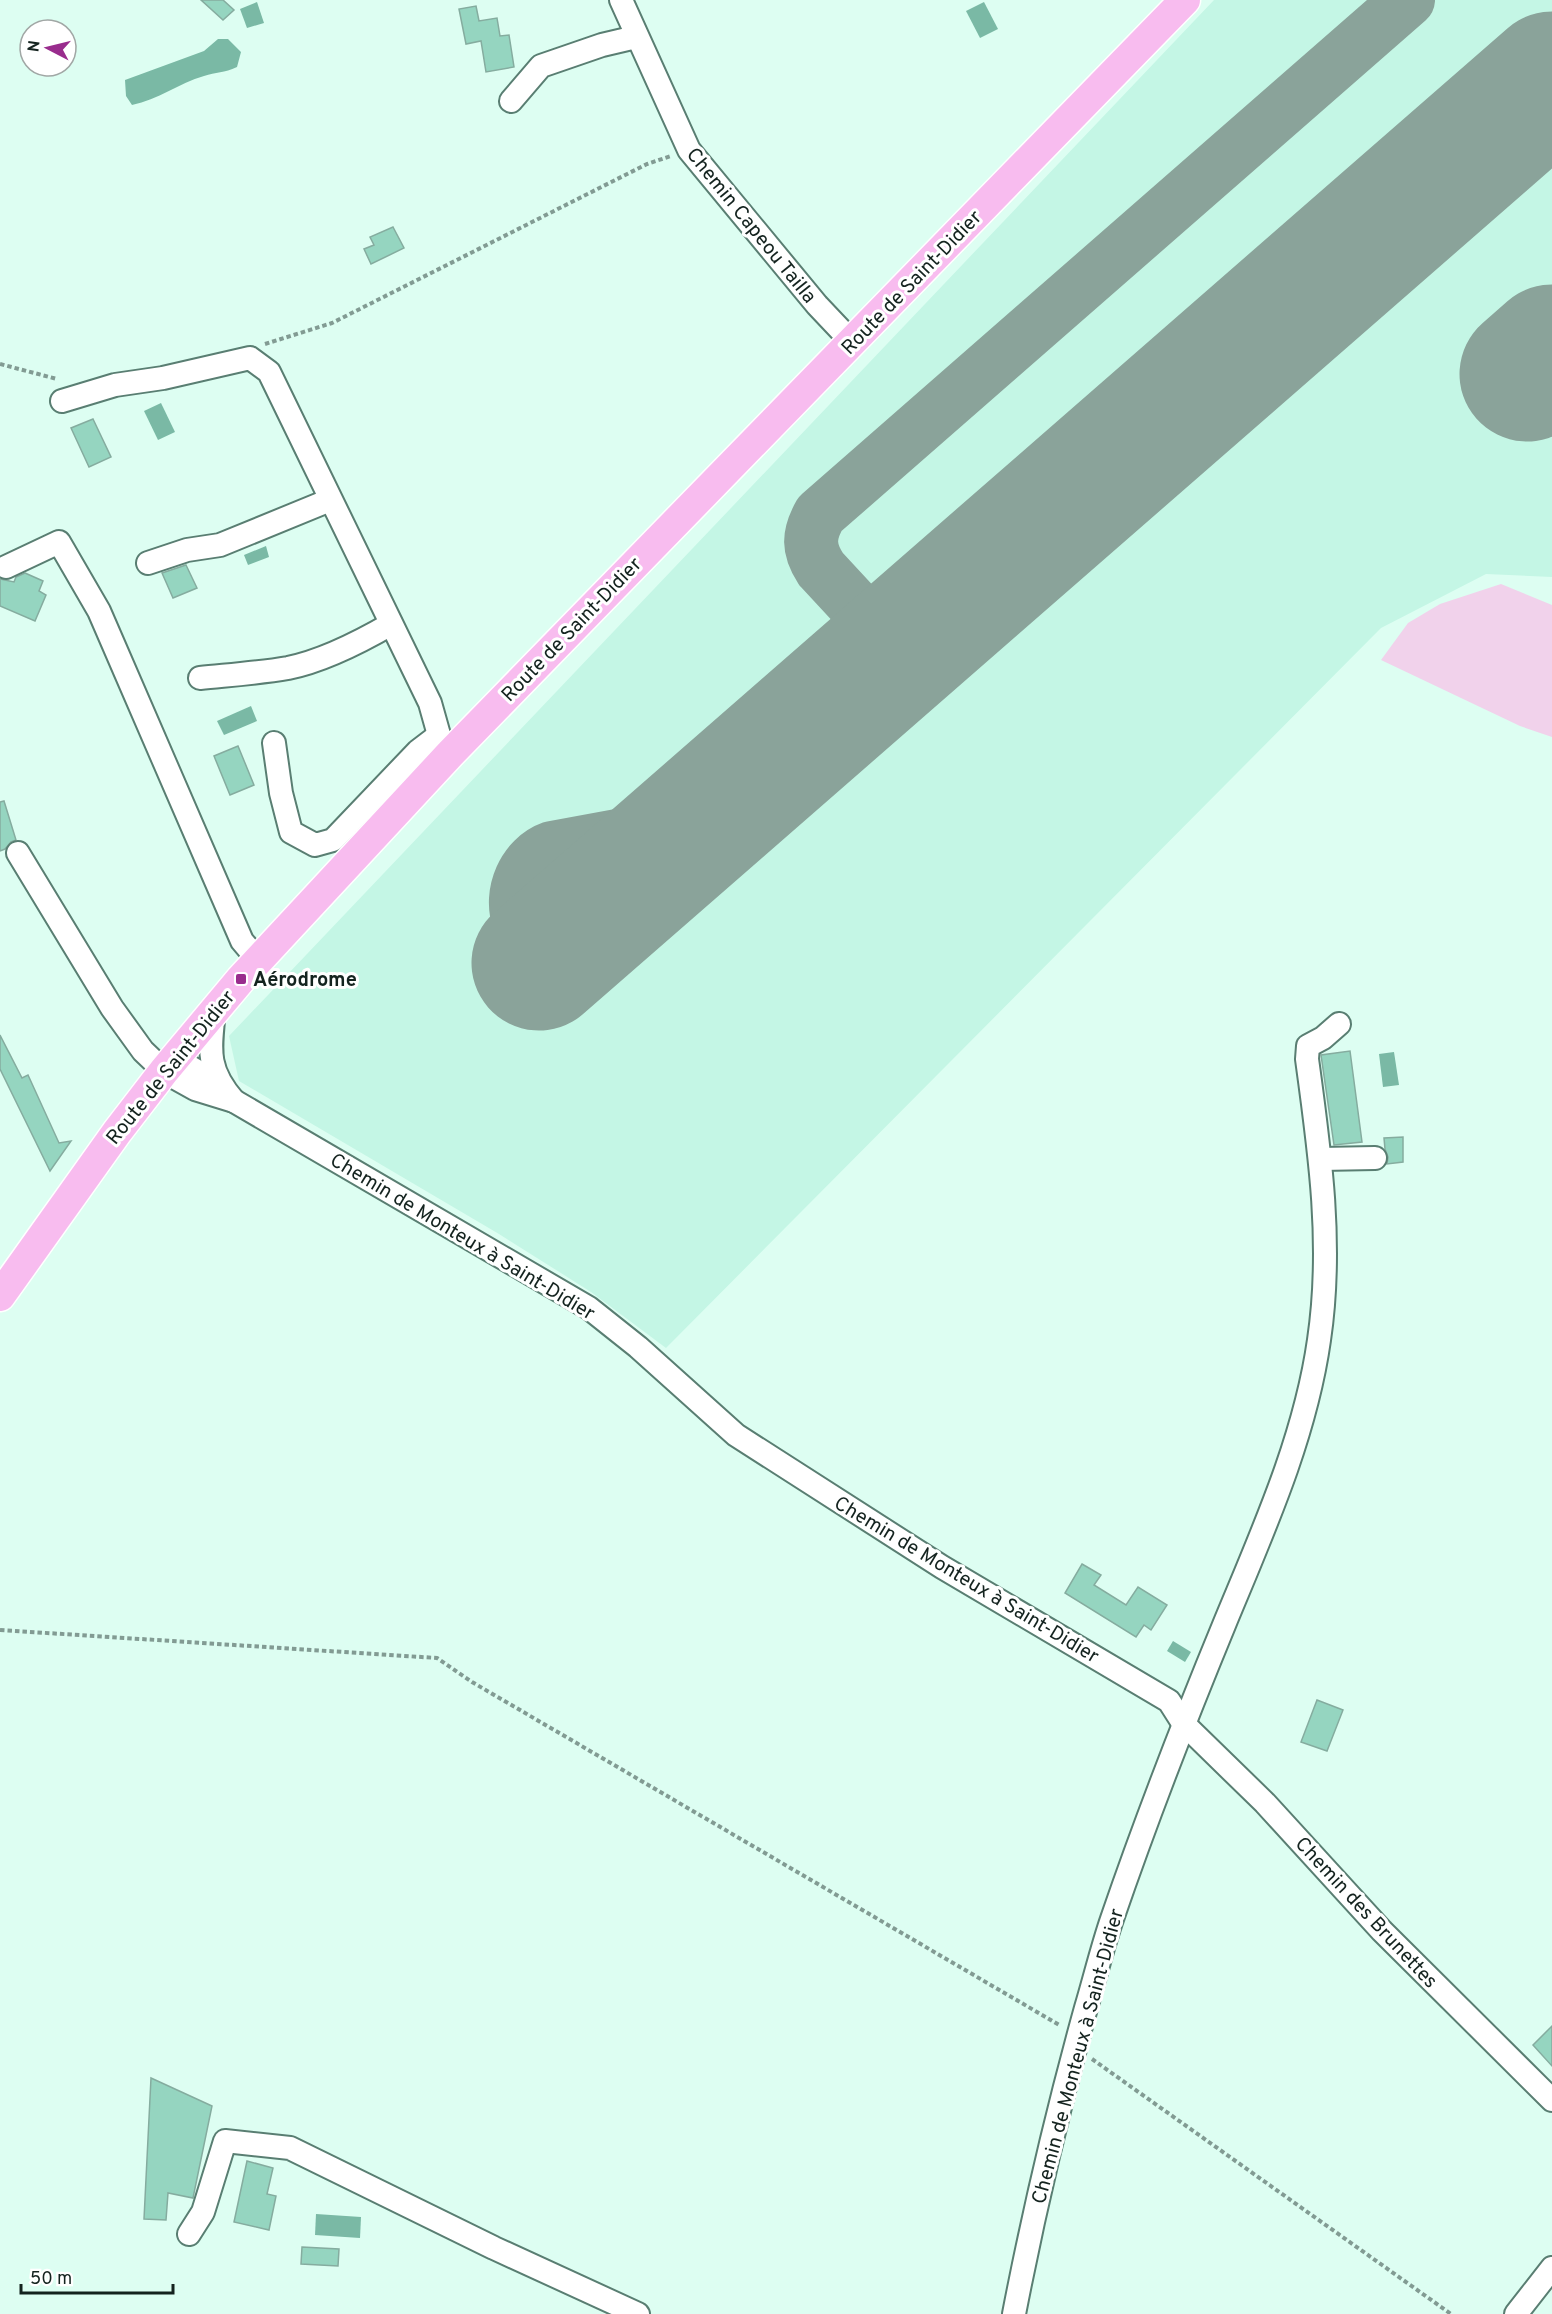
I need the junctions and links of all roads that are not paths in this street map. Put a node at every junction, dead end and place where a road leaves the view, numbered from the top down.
1 (621, 0) edge
2 (1185, 0) edge
3 (636, 37) junction
4 (511, 101) dead end
5 (852, 342) junction
6 (63, 401) dead end
7 (330, 500) junction
8 (148, 563) dead end
9 (6, 567) dead end
10 (391, 624) junction
11 (200, 678) dead end
12 (274, 743) dead end
13 (445, 744) junction
14 (18, 853) dead end
15 (258, 960) junction
16 (214, 1011) junction
17 (1338, 1024) dead end
18 (169, 1064) junction
19 (227, 1093) junction
20 (1375, 1158) dead end
21 (1321, 1160) junction
22 (0, 1296) edge
23 (1184, 1723) junction
24 (1552, 2100) edge
25 (189, 2234) dead end
26 (1552, 2268) edge
27 (638, 2314) edge
28 (1014, 2314) edge
29 (1516, 2314) edge

1 - 3 street, Chemin Capeou Tailla
2 - 5 main road, Route de Saint-Didier
3 - 4 street
3 - 5 street, Chemin Capeou Tailla
5 - 13 main road, Route de Saint-Didier
6 - 7 street
7 - 8 street
7 - 10 street
9 - 15 street
10 - 11 street
10 - 13 street
12 - 13 street
13 - 15 main road, Route de Saint-Didier
14 - 18 street, Chemin de Monteux à Saint-Didier
15 - 16 main road, Route de Saint-Didier
16 - 18 main road, Route de Saint-Didier
16 - 19 street
17 - 21 street
18 - 19 street, Chemin de Monteux à Saint-Didier
18 - 22 main road, Route de Saint-Didier
19 - 23 street, Chemin de Monteux à Saint-Didier
20 - 21 street
21 - 23 street
23 - 24 street, Chemin des Brunettes
23 - 28 street, Chemin de Monteux à Saint-Didier
25 - 27 street
26 - 29 street

